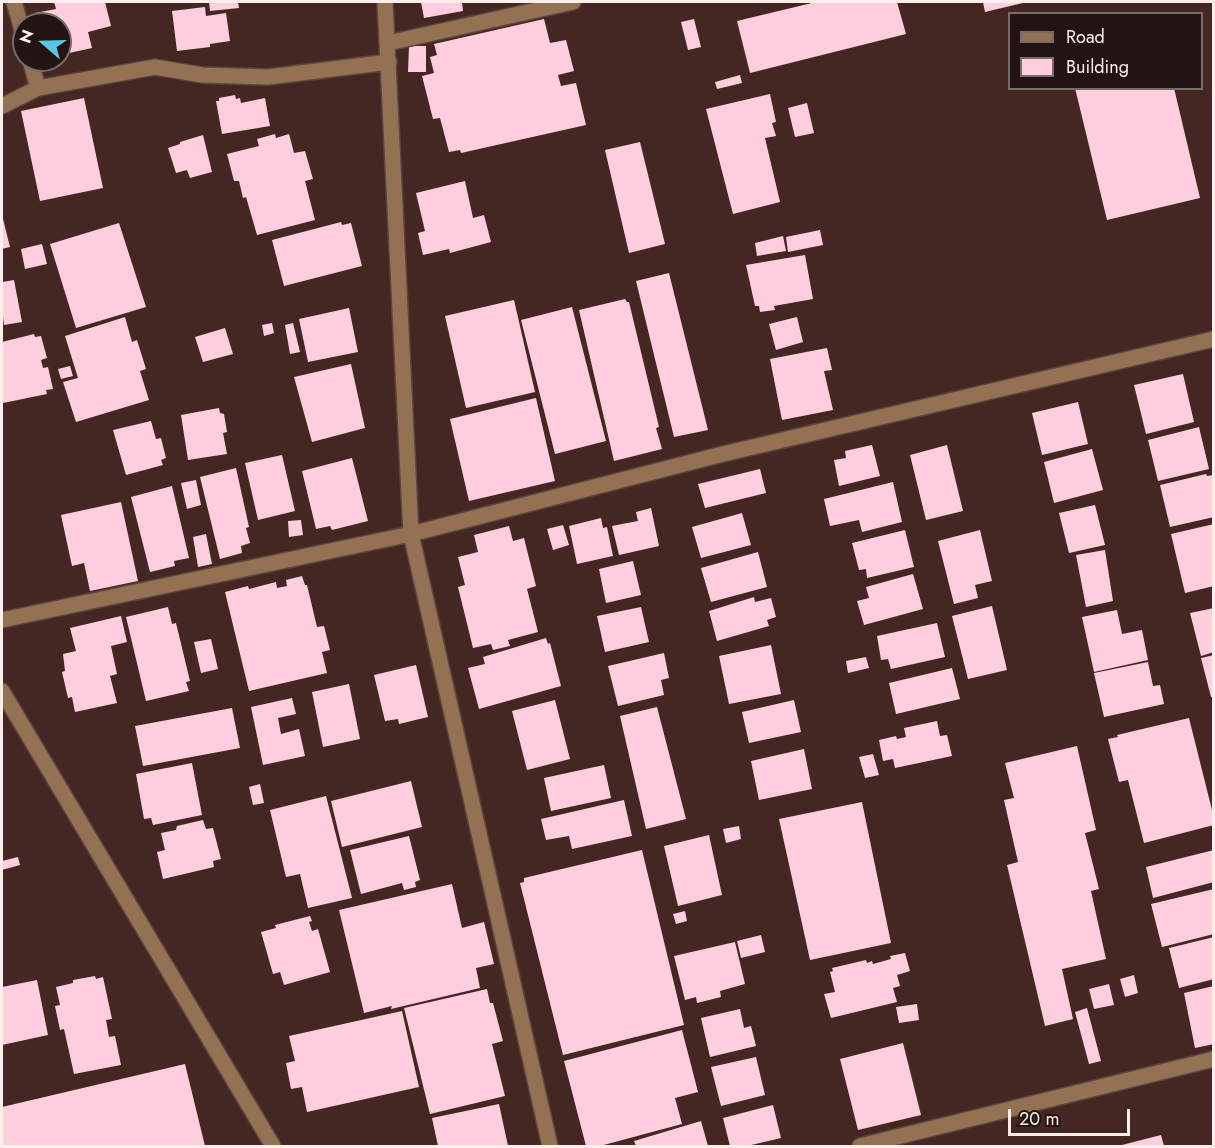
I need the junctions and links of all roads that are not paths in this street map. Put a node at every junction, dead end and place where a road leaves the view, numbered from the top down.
1 (385, 2) edge
2 (573, 2) edge
3 (387, 43) junction
4 (389, 62) junction
5 (33, 72) edge
6 (38, 88) junction
7 (2, 106) edge
8 (1214, 339) edge
9 (411, 534) junction
10 (2, 620) edge
11 (2, 691) edge
12 (1214, 1059) edge
13 (273, 1146) edge
14 (550, 1146) edge
15 (860, 1146) edge

1 - 3 street
2 - 3 street
3 - 4 street
4 - 6 street
4 - 9 street
5 - 6 street
6 - 7 street
8 - 9 street
9 - 10 street
9 - 14 street
11 - 13 street
12 - 15 street

